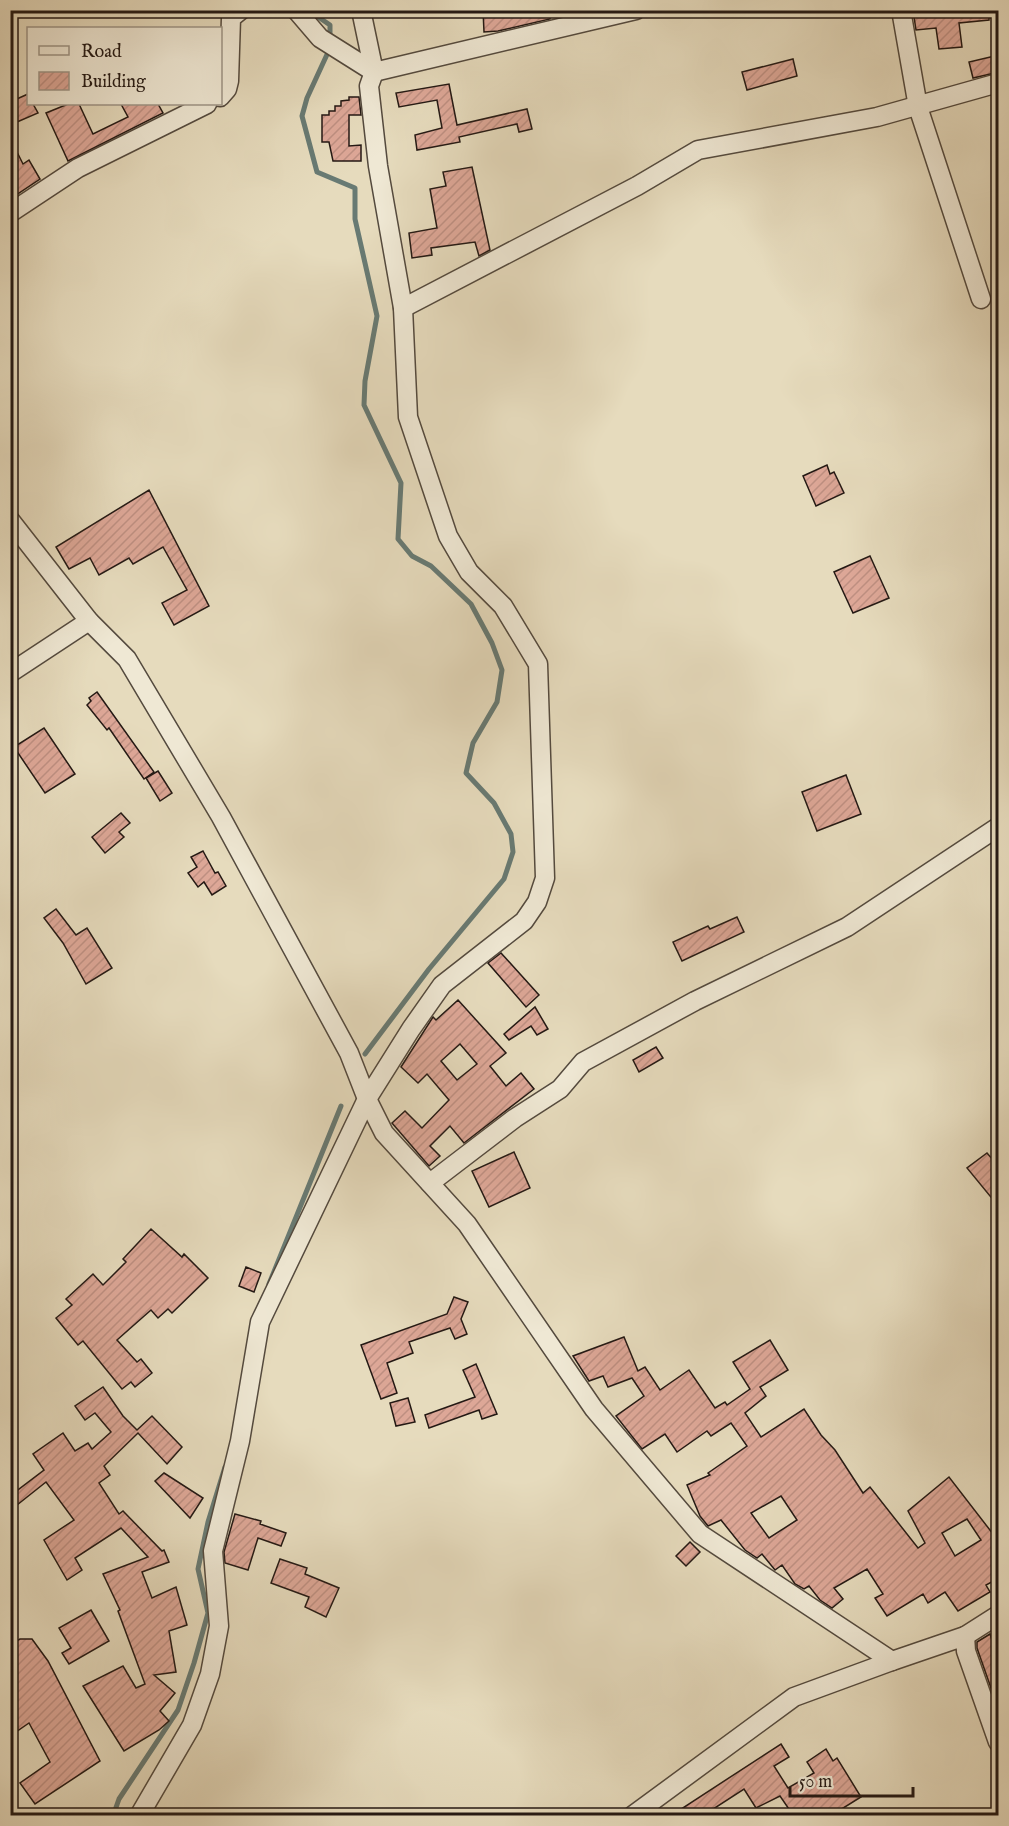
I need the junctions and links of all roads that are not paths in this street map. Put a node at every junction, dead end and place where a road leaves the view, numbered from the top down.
1 (241, 10) edge
2 (296, 10) edge
3 (361, 10) edge
4 (636, 10) edge
5 (901, 10) edge
6 (368, 68) junction
7 (999, 83) edge
8 (222, 95) edge
9 (205, 105) edge
10 (918, 107) junction
11 (10, 213) edge
12 (981, 299) dead end
13 (403, 309) junction
14 (10, 520) edge
15 (89, 621) junction
16 (10, 673) edge
17 (999, 827) edge
18 (367, 1099) junction
19 (430, 1183) junction
20 (999, 1615) edge
21 (965, 1636) junction
22 (892, 1661) junction
23 (999, 1742) edge
24 (139, 1815) edge
25 (632, 1815) edge

1 - 8 street
2 - 6 street
3 - 6 street
4 - 6 street
5 - 10 street
6 - 13 street
7 - 10 street
9 - 11 street
10 - 12 street
10 - 13 street
13 - 18 street
14 - 15 street
15 - 16 street
15 - 18 street
17 - 19 street
18 - 19 street
18 - 24 street
19 - 22 street
20 - 21 street
21 - 22 street
21 - 23 street
22 - 25 street

